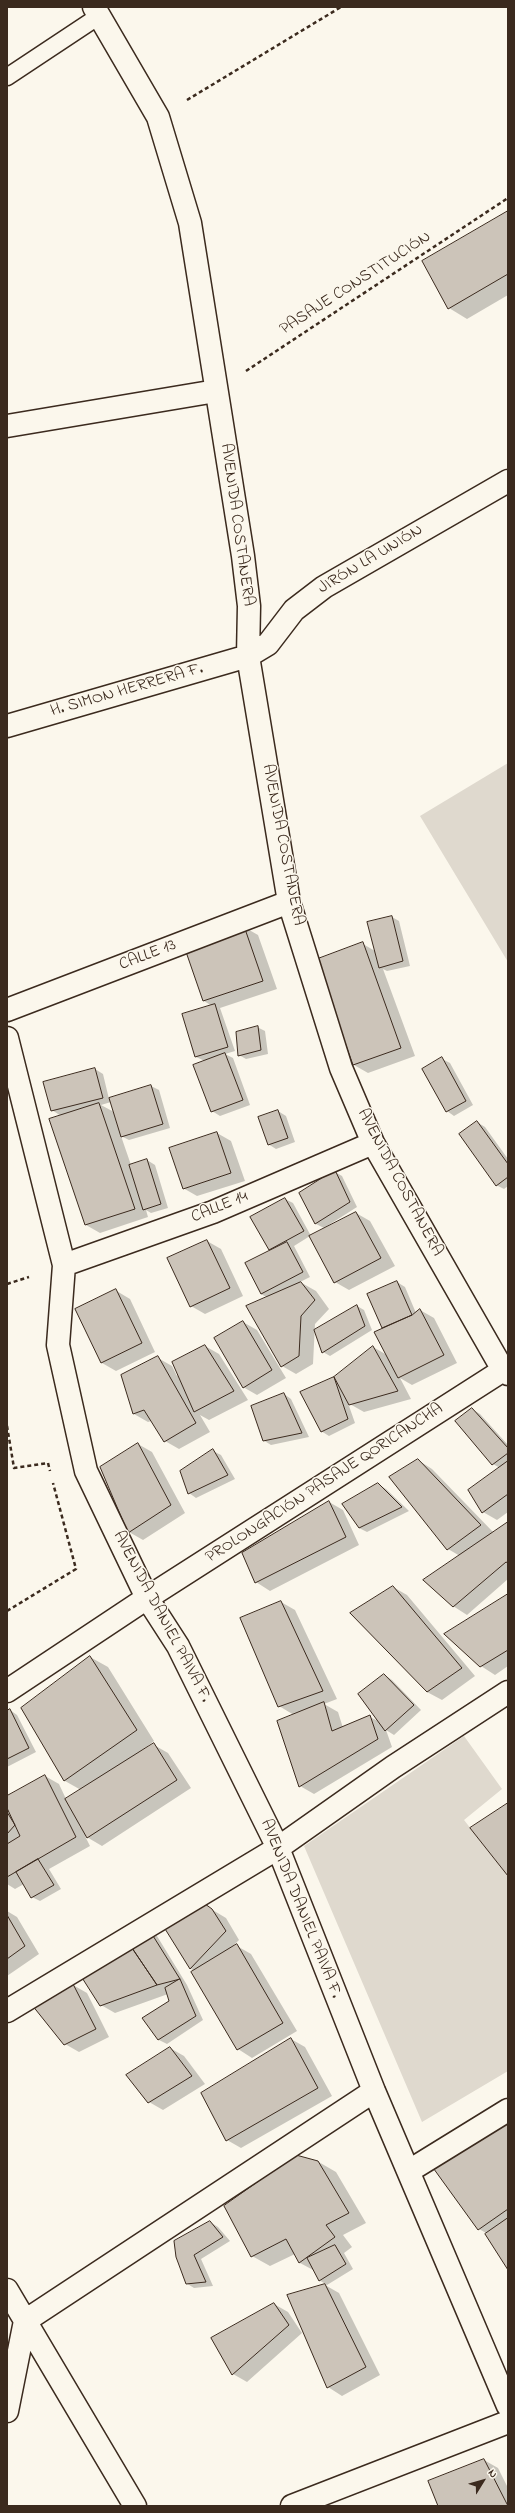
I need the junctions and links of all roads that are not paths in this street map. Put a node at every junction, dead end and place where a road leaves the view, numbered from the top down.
1 (96, 11) edge
2 (7, 77) edge
3 (216, 391) junction
4 (7, 426) edge
5 (508, 481) edge
6 (248, 656) junction
7 (7, 726) edge
8 (289, 902) junction
9 (7, 1010) edge
10 (7, 1038) edge
11 (373, 1143) junction
12 (64, 1265) junction
13 (506, 1370) edge
14 (147, 1598) junction
15 (7, 1691) edge
16 (508, 1692) edge
17 (278, 1848) junction
18 (7, 2011) edge
19 (374, 2091) junction
20 (508, 2110) edge
21 (410, 2170) junction
22 (7, 2290) edge
23 (25, 2321) junction
24 (508, 2406) edge
25 (7, 2411) edge
26 (508, 2422) edge
27 (135, 2506) edge
28 (292, 2506) edge

1 - 2 lane
1 - 3 street, AVENIDA COSTANERA
3 - 4 street
3 - 6 street, AVENIDA COSTANERA
5 - 6 street, JIRÓN LA UNIÓN
6 - 7 street, H. SIMON HERRERA F.
6 - 8 street, AVENIDA COSTANERA
8 - 9 street, CALLE 13
8 - 11 street, AVENIDA COSTANERA
10 - 12 street, AVENIDA DANIEL PAIVA F.
11 - 12 street, CALLE 14
11 - 13 street, AVENIDA COSTANERA
12 - 14 street, AVENIDA DANIEL PAIVA F.
13 - 14 street, PROLONGACIÓN PASAJE QORICANCHA
14 - 15 street, PROLONGACIÓN PASAJE QORICANCHA
14 - 17 street, AVENIDA DANIEL PAIVA F.
16 - 17 street
17 - 18 street
17 - 19 street, AVENIDA DANIEL PAIVA F.
19 - 21 street, AVENIDA DANIEL PAIVA F.
19 - 23 street
20 - 21 street
21 - 24 street, AVENIDA DANIEL PAIVA F.
22 - 23 street
23 - 25 street
23 - 27 street
26 - 28 street

